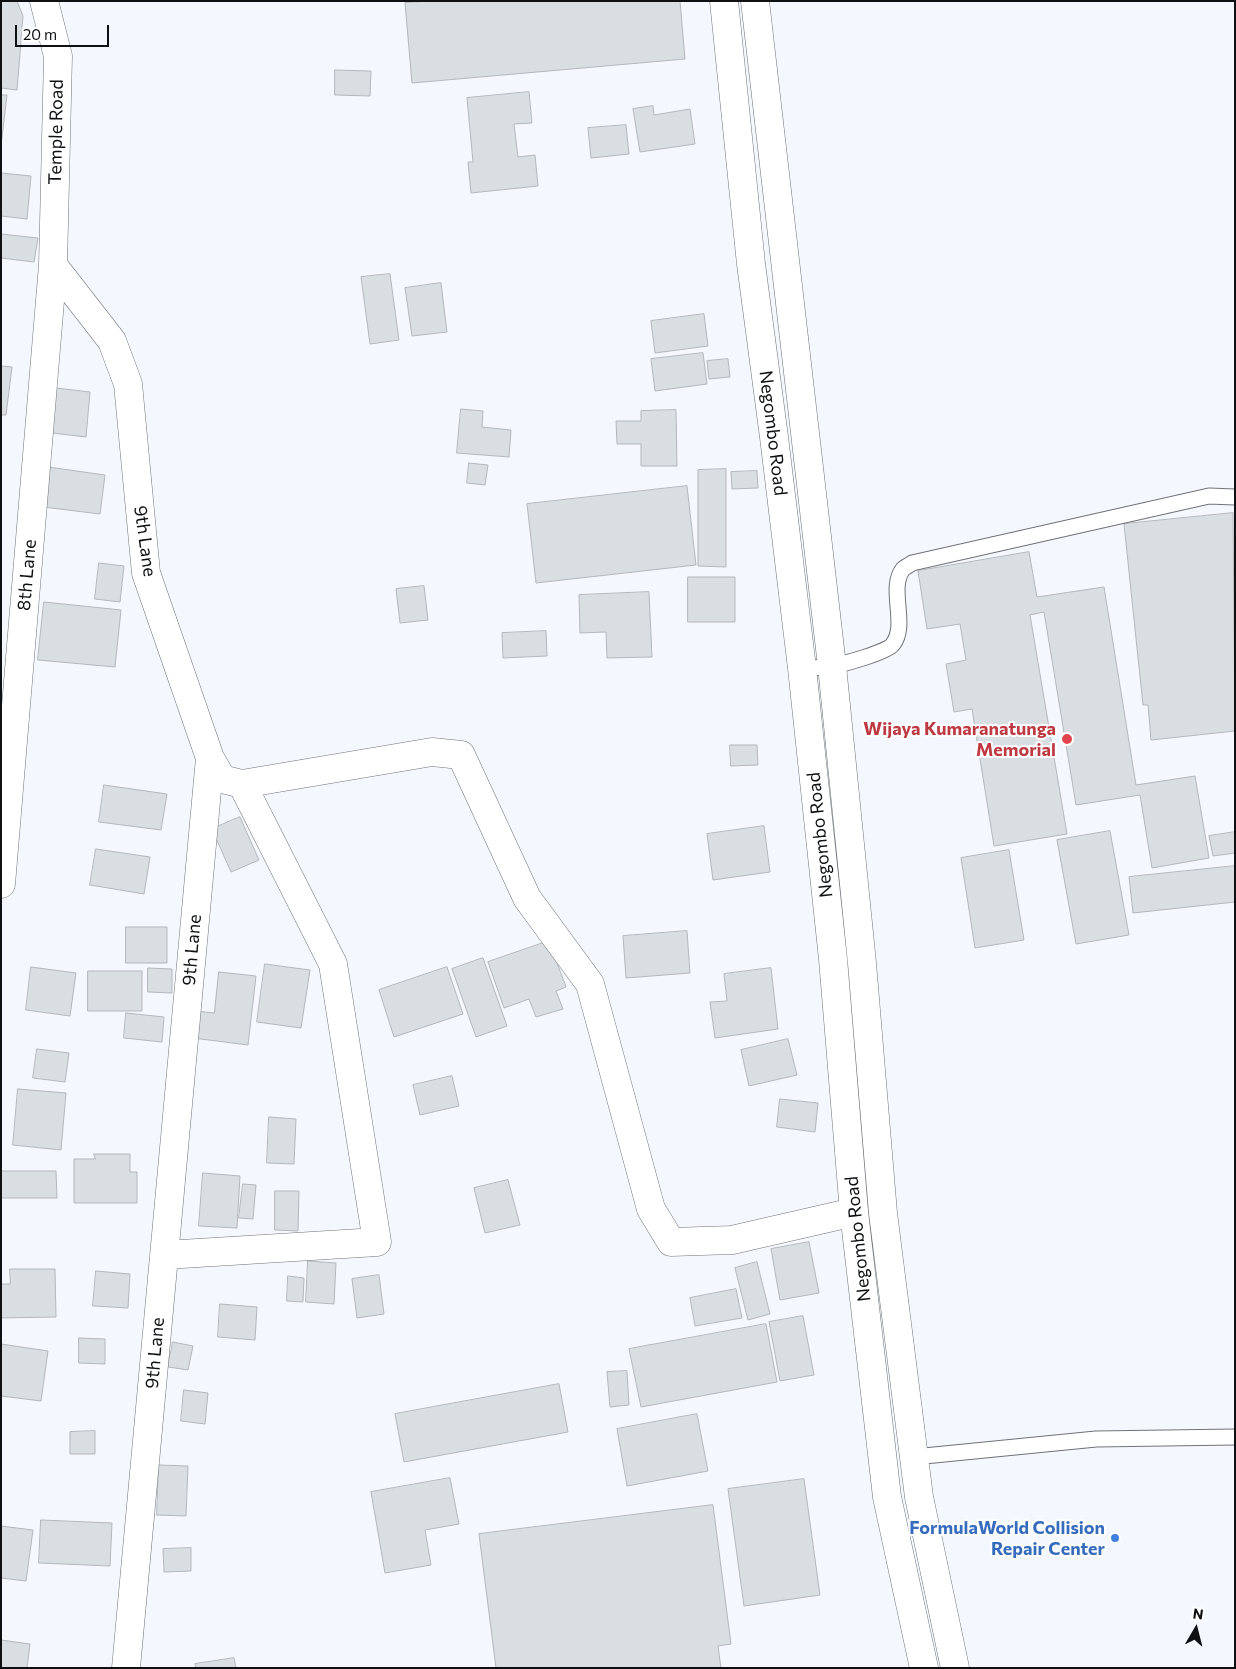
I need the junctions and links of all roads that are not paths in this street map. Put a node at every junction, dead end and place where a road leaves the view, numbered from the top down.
1 (44, 1) edge
2 (724, 1) edge
3 (755, 1) edge
4 (53, 265) junction
5 (1235, 497) edge
6 (832, 666) junction
7 (802, 668) junction
8 (210, 758) junction
9 (242, 784) junction
10 (1, 884) edge
11 (854, 1212) junction
12 (165, 1255) junction
13 (1235, 1438) edge
14 (914, 1457) junction
15 (126, 1668) edge
16 (924, 1668) edge
17 (955, 1668) edge

1 - 4 main road, Temple Road
2 - 7 main road, Negombo Road
3 - 6 main road, Negombo Road
4 - 8 main road, 9th Lane
4 - 10 main road, 8th Lane
5 - 6 lane
6 - 7 lane
6 - 14 main road, Negombo Road
7 - 11 main road, Negombo Road
8 - 9 main road
8 - 12 main road, 9th Lane
9 - 11 main road
9 - 12 main road
11 - 16 main road, Negombo Road
12 - 15 main road, 9th Lane
13 - 14 lane
14 - 17 main road, Negombo Road

